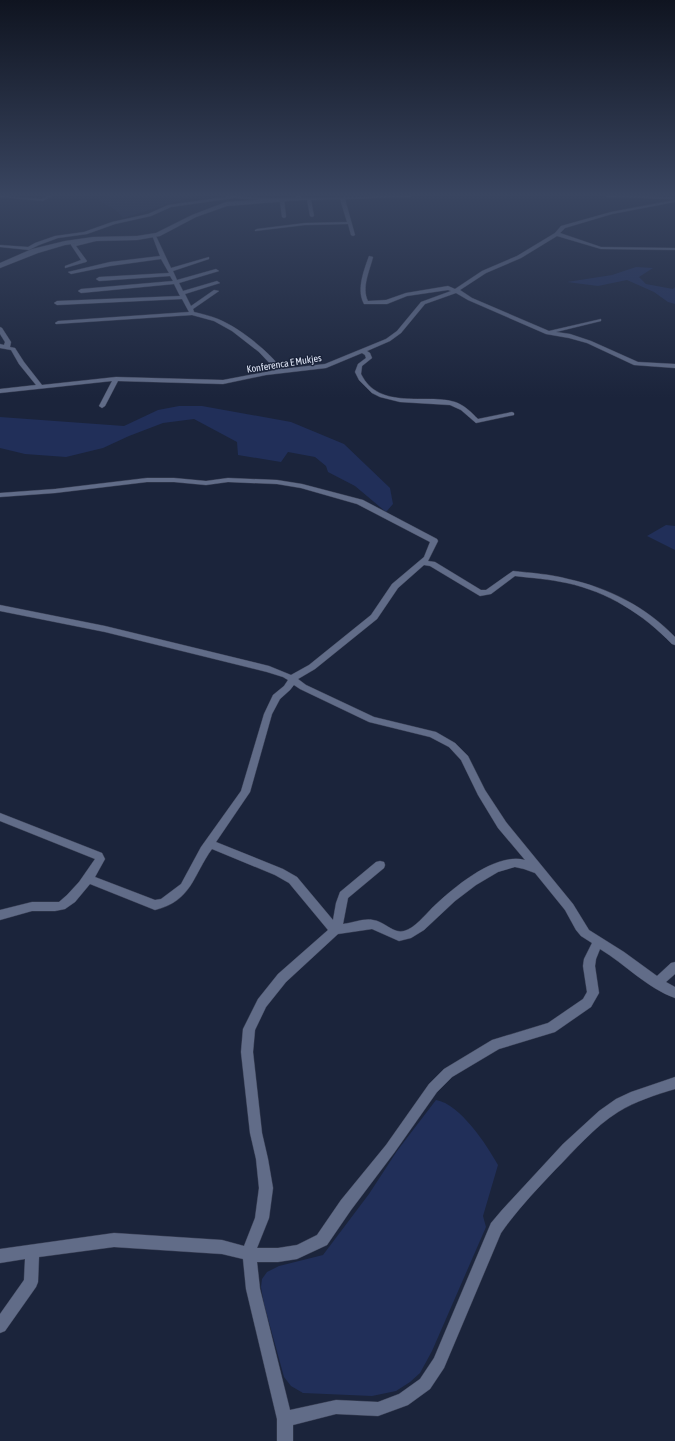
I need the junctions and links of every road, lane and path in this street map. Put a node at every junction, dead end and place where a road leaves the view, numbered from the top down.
1 (78, 263) edge
2 (116, 263) edge
3 (166, 263) edge
4 (194, 263) edge
5 (370, 263) edge
6 (505, 263) edge
7 (67, 267) dead end
8 (216, 271) dead end
9 (71, 272) dead end
10 (171, 272) junction
11 (99, 279) dead end
12 (176, 282) junction
13 (217, 283) dead end
14 (216, 290) dead end
15 (81, 291) dead end
16 (455, 291) junction
17 (183, 295) junction
18 (57, 303) dead end
19 (191, 311) junction
20 (598, 320) dead end
21 (58, 323) dead end
22 (0, 329) edge
23 (548, 333) junction
24 (0, 346) edge
25 (7, 347) junction
26 (363, 351) junction
27 (675, 366) edge
28 (280, 371) junction
29 (116, 379) junction
30 (40, 387) junction
31 (0, 390) edge
32 (102, 406) dead end
33 (512, 414) dead end
34 (0, 495) edge
35 (423, 562) junction
36 (0, 608) edge
37 (675, 642) edge
38 (292, 679) junction
39 (0, 817) edge
40 (211, 844) junction
41 (380, 865) dead end
42 (539, 870) junction
43 (88, 879) junction
44 (0, 915) edge
45 (335, 930) junction
46 (598, 942) junction
47 (675, 968) edge
48 (657, 983) junction
49 (675, 993) edge
50 (675, 1083) edge
51 (32, 1252) junction
52 (249, 1255) junction
53 (0, 1256) edge
54 (0, 1326) edge
55 (285, 1419) junction
56 (285, 1441) edge

1 - 7 street
2 - 9 street
3 - 10 street
4 - 10 street
5 - 16 street
6 - 16 street, Konferenca E Mukjes
8 - 12 street
10 - 11 street
10 - 12 street
12 - 15 street
12 - 17 street
13 - 17 street
14 - 19 street
16 - 23 street
16 - 26 street, Konferenca E Mukjes
17 - 18 street
17 - 19 street
19 - 21 street
19 - 28 street
20 - 23 street
22 - 25 street
23 - 27 street
24 - 25 street
25 - 30 street
26 - 28 street, Konferenca E Mukjes
26 - 33 street
28 - 29 street, Konferenca E Mukjes
29 - 30 street, Konferenca E Mukjes
29 - 32 street
30 - 31 street, Konferenca E Mukjes
34 - 35 street
35 - 37 street
35 - 38 street
36 - 38 street
38 - 40 street
38 - 42 street
39 - 43 street
40 - 43 street
40 - 45 street
41 - 45 street
42 - 45 street
42 - 46 street
43 - 44 street
45 - 52 street
46 - 48 street
46 - 52 street
47 - 48 street
48 - 49 street
50 - 55 street
51 - 52 street
51 - 53 street
51 - 54 street
52 - 55 street
55 - 56 street

